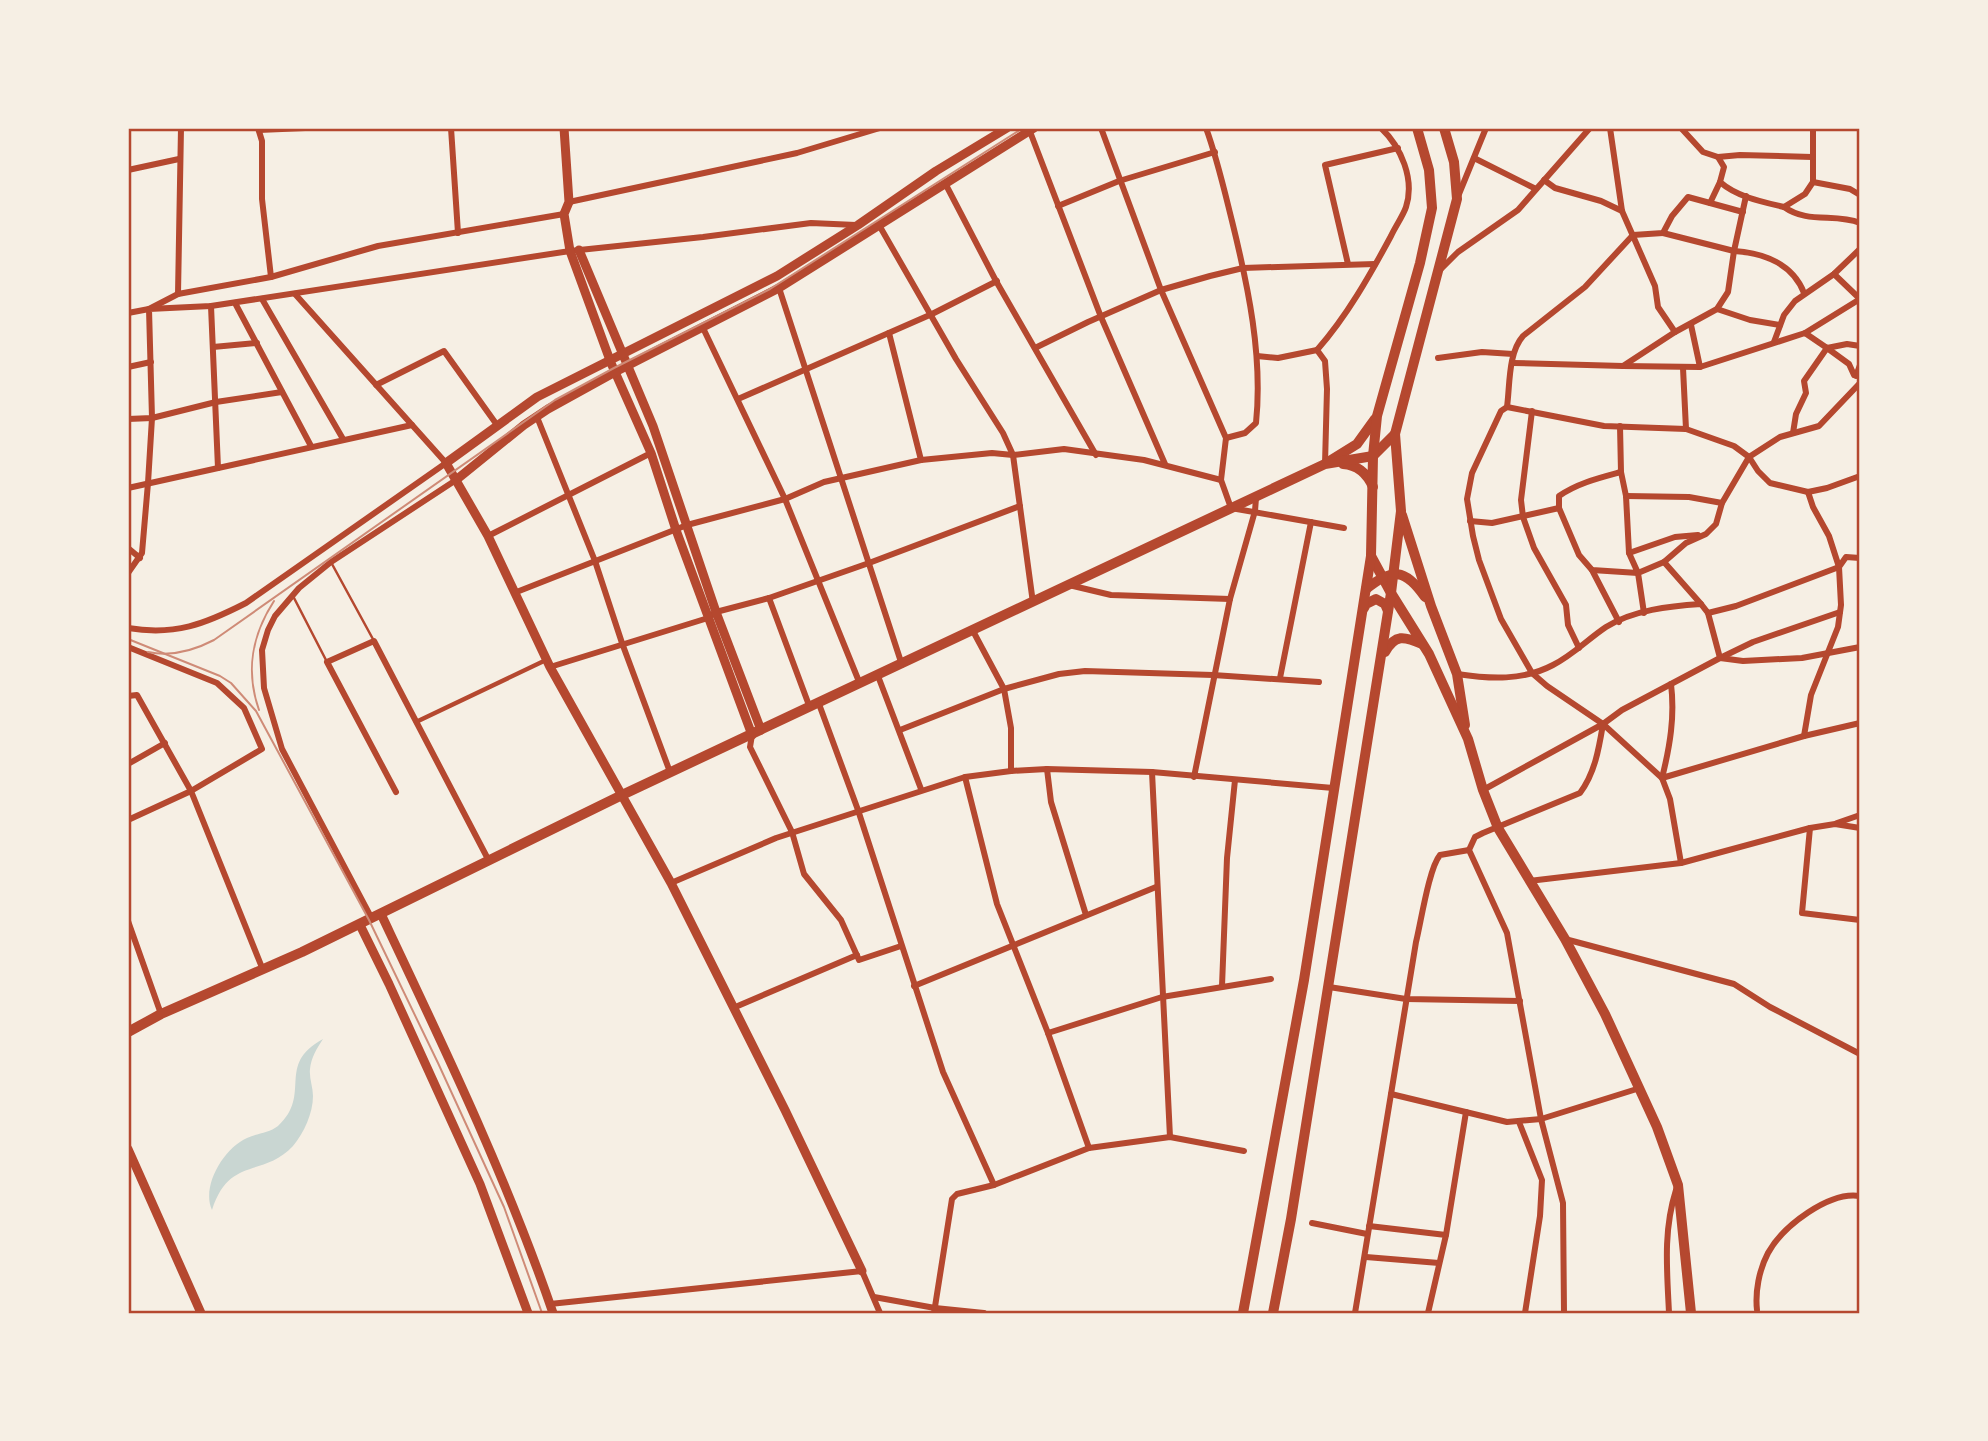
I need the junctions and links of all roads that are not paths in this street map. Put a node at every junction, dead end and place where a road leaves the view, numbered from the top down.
1 (181, 128) edge
2 (305, 128) edge
3 (451, 128) edge
4 (564, 128) edge
5 (880, 128) edge
6 (1007, 128) edge
7 (1031, 128) edge
8 (1101, 128) edge
9 (1206, 128) edge
10 (1381, 128) edge
11 (1417, 128) edge
12 (1444, 128) edge
13 (1486, 128) edge
14 (1590, 128) edge
15 (1610, 128) edge
16 (1681, 128) edge
17 (1813, 128) edge
18 (258, 129) edge
19 (1398, 148) junction
20 (1215, 152) junction
21 (1718, 157) junction
22 (1474, 158) junction
23 (1812, 158) junction
24 (179, 159) junction
25 (128, 170) edge
26 (1544, 180) junction
27 (1119, 181) junction
28 (1720, 182) junction
29 (1813, 182) junction
30 (945, 183) junction
31 (1536, 189) junction
32 (1746, 195) junction
33 (1860, 195) edge
34 (1457, 199) junction
35 (569, 202) junction
36 (1710, 203) junction
37 (1058, 206) junction
38 (1784, 207) junction
39 (1622, 211) junction
40 (1743, 212) junction
41 (1860, 213) edge
42 (564, 214) junction
43 (1859, 222) edge
44 (858, 225) junction
45 (879, 225) junction
46 (458, 233) junction
47 (1662, 233) junction
48 (1633, 235) junction
49 (1860, 250) edge
50 (574, 251) junction
51 (1734, 251) junction
52 (1348, 264) junction
53 (1376, 264) junction
54 (1243, 268) junction
55 (1439, 271) junction
56 (1834, 274) junction
57 (271, 277) junction
58 (997, 281) junction
59 (779, 288) junction
60 (1161, 290) junction
61 (1804, 293) junction
62 (178, 294) junction
63 (295, 294) junction
64 (262, 299) junction
65 (1860, 299) edge
66 (235, 303) junction
67 (211, 306) junction
68 (149, 309) junction
69 (1717, 309) junction
70 (128, 313) edge
71 (932, 314) junction
72 (1101, 317) junction
73 (1691, 325) junction
74 (1780, 325) junction
75 (703, 328) junction
76 (1675, 332) junction
77 (889, 333) junction
78 (1805, 333) junction
79 (1774, 342) junction
80 (257, 343) junction
81 (1860, 346) edge
82 (213, 347) junction
83 (1035, 348) junction
84 (1827, 348) junction
85 (1317, 350) junction
86 (624, 353) junction
87 (1513, 354) junction
88 (1257, 356) junction
89 (1438, 358) dead end
90 (610, 359) junction
91 (151, 362) junction
92 (1513, 363) junction
93 (1860, 365) edge
94 (629, 366) junction
95 (1623, 366) junction
96 (128, 367) edge
97 (1700, 367) junction
98 (807, 368) junction
99 (1683, 369) junction
100 (615, 372) junction
101 (1858, 379) edge
102 (376, 385) junction
103 (282, 392) junction
104 (738, 399) junction
105 (216, 402) junction
106 (1507, 407) junction
107 (1532, 411) junction
108 (1377, 416) junction
109 (537, 417) junction
110 (152, 418) junction
111 (128, 419) edge
112 (412, 425) junction
113 (497, 425) junction
114 (1620, 426) junction
115 (1686, 429) junction
116 (1793, 433) junction
117 (1395, 434) junction
118 (1226, 438) junction
119 (343, 439) junction
120 (311, 446) junction
121 (650, 453) junction
122 (1013, 455) junction
123 (1096, 455) junction
124 (1373, 456) junction
125 (1749, 457) junction
126 (921, 460) junction
127 (446, 463) junction
128 (1165, 464) junction
129 (1325, 464) junction
130 (218, 468) junction
131 (1621, 472) junction
132 (1860, 476) edge
133 (840, 479) junction
134 (456, 480) junction
135 (1221, 480) junction
136 (148, 483) junction
137 (128, 488) edge
138 (1374, 491) junction
139 (1808, 492) junction
140 (568, 495) junction
141 (1626, 496) junction
142 (1256, 498) junction
143 (785, 499) junction
144 (1722, 503) junction
145 (1020, 506) junction
146 (1231, 508) junction
147 (1559, 508) junction
148 (1255, 511) junction
149 (1401, 511) junction
150 (1523, 517) junction
151 (1470, 521) junction
152 (1311, 522) junction
153 (687, 525) junction
154 (1344, 528) dead end
155 (676, 530) junction
156 (1706, 534) junction
157 (488, 536) junction
158 (128, 548) edge
159 (1629, 553) junction
160 (1371, 555) junction
161 (140, 558) junction
162 (1860, 558) edge
163 (594, 561) junction
164 (331, 562) junction
165 (1664, 562) junction
166 (869, 563) junction
167 (1839, 567) junction
168 (1592, 570) junction
169 (128, 573) edge
170 (1638, 573) junction
171 (1393, 574) junction
172 (1382, 576) junction
173 (817, 580) junction
174 (1069, 585) junction
175 (1366, 589) junction
176 (514, 593) junction
177 (1391, 593) junction
178 (293, 595) junction
179 (769, 597) junction
180 (1230, 599) junction
181 (1033, 603) junction
182 (1701, 604) junction
183 (1431, 606) junction
184 (1363, 610) junction
185 (1388, 612) junction
186 (1840, 612) junction
187 (1644, 613) junction
188 (1708, 613) junction
189 (712, 615) junction
190 (1619, 621) junction
191 (128, 628) edge
192 (973, 631) junction
193 (374, 641) junction
194 (622, 643) junction
195 (1422, 644) junction
196 (128, 647) edge
197 (1860, 647) edge
198 (1580, 648) junction
199 (1826, 653) junction
200 (1720, 658) junction
201 (327, 662) junction
202 (1381, 662) junction
203 (548, 664) junction
204 (902, 664) junction
205 (1532, 673) junction
206 (1457, 674) junction
207 (1213, 675) junction
208 (878, 676) junction
209 (1280, 678) junction
210 (1320, 682) dead end
211 (860, 684) junction
212 (1671, 684) junction
213 (1004, 689) junction
214 (128, 696) edge
215 (814, 706) junction
216 (416, 722) junction
217 (1860, 723) edge
218 (1602, 724) junction
219 (900, 730) junction
220 (756, 732) junction
221 (1804, 736) junction
222 (1468, 739) junction
223 (165, 743) junction
224 (128, 764) edge
225 (1047, 769) junction
226 (1011, 771) junction
227 (670, 772) junction
228 (1152, 772) junction
229 (1194, 776) junction
230 (965, 777) junction
231 (1662, 778) junction
232 (1235, 780) junction
233 (1333, 788) junction
234 (921, 789) junction
235 (1483, 790) junction
236 (191, 791) junction
237 (396, 792) dead end
238 (622, 795) junction
239 (858, 810) junction
240 (1860, 816) edge
241 (128, 820) edge
242 (1835, 824) junction
243 (1497, 828) junction
244 (1810, 828) junction
245 (1860, 828) edge
246 (792, 832) junction
247 (1469, 850) junction
248 (489, 861) junction
249 (1681, 863) junction
250 (1529, 881) junction
251 (671, 883) junction
252 (1156, 887) junction
253 (1086, 915) junction
254 (377, 916) junction
255 (1860, 920) edge
256 (128, 921) edge
257 (360, 925) junction
258 (1565, 940) junction
259 (135, 941) junction
260 (128, 944) edge
261 (901, 946) junction
262 (1013, 946) junction
263 (857, 955) junction
264 (263, 970) junction
265 (1271, 979) dead end
266 (914, 986) junction
267 (1222, 986) junction
268 (1329, 987) junction
269 (1162, 997) junction
270 (1406, 999) junction
271 (1520, 1001) junction
272 (733, 1008) junction
273 (161, 1014) junction
274 (128, 1032) edge
275 (1048, 1033) junction
276 (1860, 1054) edge
277 (1640, 1088) junction
278 (1391, 1094) junction
279 (1466, 1112) junction
280 (1541, 1119) junction
281 (1519, 1122) junction
282 (1170, 1136) junction
283 (1089, 1148) junction
284 (128, 1149) edge
285 (1244, 1151) dead end
286 (995, 1185) junction
287 (1678, 1185) junction
288 (1860, 1196) edge
289 (1312, 1223) dead end
290 (1369, 1226) junction
291 (1367, 1234) junction
292 (1446, 1235) junction
293 (1366, 1257) junction
294 (1439, 1263) junction
295 (862, 1271) junction
296 (874, 1297) junction
297 (552, 1309) edge
298 (934, 1310) edge
299 (1756, 1310) dead end
300 (201, 1313) edge
301 (528, 1313) edge
302 (880, 1313) edge
303 (984, 1313) edge
304 (1242, 1313) edge
305 (1273, 1313) edge
306 (1355, 1313) edge
307 (1428, 1313) edge
308 (1525, 1313) edge
309 (1564, 1313) edge
310 (1669, 1313) edge
311 (1691, 1313) edge

1 - 24 street
2 - 18 street
3 - 46 street
4 - 35 main road
5 - 35 street
6 - 44 main road
7 - 30 main road
7 - 37 street
8 - 27 street
9 - 20 street
10 - 19 street
11 - 108 main road
12 - 34 main road
13 - 22 street
14 - 26 street
15 - 39 street
16 - 21 street
17 - 23 street
18 - 57 street
19 - 52 street
19 - 53 street
20 - 27 street
20 - 54 street
21 - 23 street
21 - 28 street
22 - 31 street
22 - 34 street
23 - 29 street
24 - 25 street
24 - 62 street
26 - 31 street
26 - 39 street
27 - 37 street
27 - 60 street
28 - 32 street
28 - 36 street
29 - 33 street
29 - 38 street
30 - 45 main road
30 - 58 street
31 - 55 street
32 - 38 street
32 - 40 street
34 - 55 main road
35 - 42 main road
36 - 40 street
36 - 47 street
37 - 72 street
38 - 43 street
39 - 48 street
40 - 51 street
41 - 43 street
42 - 46 street
42 - 50 main road
44 - 50 street
44 - 86 main road
45 - 59 main road
45 - 71 street
46 - 57 street
47 - 48 street
47 - 51 street
48 - 76 street
48 - 87 street
49 - 56 street
50 - 63 street
50 - 86 main road
50 - 90 main road
51 - 61 street
51 - 69 street
52 - 53 street
52 - 54 street
53 - 85 street
54 - 60 street
54 - 88 street
55 - 117 main road
56 - 61 street
56 - 65 street
57 - 62 street
58 - 71 street
58 - 83 street
59 - 75 main road
59 - 98 street
60 - 72 street
60 - 118 street
61 - 74 street
62 - 68 street
63 - 64 street
63 - 102 street
64 - 66 street
64 - 119 street
65 - 78 street
66 - 67 street
66 - 80 street
67 - 68 street
67 - 82 street
68 - 70 street
68 - 91 street
69 - 73 street
69 - 74 street
71 - 77 street
71 - 122 street
72 - 83 street
72 - 128 street
73 - 76 street
73 - 97 street
74 - 79 street
75 - 94 main road
75 - 104 street
76 - 95 street
77 - 98 street
77 - 126 street
78 - 79 street
78 - 84 street
79 - 97 street
80 - 82 street
80 - 103 street
81 - 84 street
82 - 105 street
83 - 123 street
84 - 101 street
84 - 116 street
85 - 88 street
85 - 129 street
86 - 90 main road
86 - 94 main road
87 - 89 street
87 - 92 street
88 - 118 street
90 - 100 main road
90 - 113 main road
91 - 96 street
91 - 110 street
92 - 95 street
92 - 106 street
93 - 101 street
94 - 100 main road
94 - 153 main road
95 - 99 street
97 - 99 street
98 - 104 street
98 - 133 street
99 - 115 street
100 - 109 main road
100 - 121 main road
101 - 116 street
102 - 112 street
102 - 113 street
103 - 105 street
103 - 120 street
104 - 143 street
105 - 110 street
105 - 130 street
106 - 107 street
106 - 151 street
107 - 114 street
107 - 150 street
108 - 124 main road
108 - 129 main road
109 - 134 main road
109 - 140 street
110 - 111 street
110 - 136 street
112 - 119 street
112 - 127 street
113 - 127 main road
114 - 115 street
114 - 131 street
115 - 125 street
116 - 125 street
117 - 124 main road
117 - 149 main road
118 - 135 street
119 - 120 street
120 - 130 street
121 - 140 street
121 - 155 main road
122 - 123 street
122 - 126 street
122 - 145 street
123 - 128 street
124 - 129 main road
124 - 138 main road
125 - 139 street
125 - 144 street
126 - 133 street
127 - 134 main road
127 - 191 street
128 - 135 street
129 - 138 main road
129 - 142 main road
130 - 136 street
131 - 141 street
131 - 147 street
132 - 139 street
133 - 143 street
133 - 166 street
134 - 157 main road
134 - 164 street
135 - 146 street
136 - 137 street
136 - 161 street
138 - 160 main road
139 - 167 street
140 - 157 street
140 - 163 street
141 - 144 street
141 - 159 street
142 - 146 main road
142 - 148 street
143 - 153 street
143 - 173 street
144 - 156 street
145 - 166 street
145 - 181 street
146 - 148 street
146 - 174 main road
147 - 150 street
147 - 168 street
148 - 152 street
148 - 180 street
149 - 171 main road
149 - 183 main road
150 - 151 street
150 - 198 street
151 - 205 street
152 - 154 street
152 - 209 street
153 - 155 street
153 - 189 main road
155 - 163 street
155 - 189 main road
156 - 159 street
156 - 165 street
157 - 176 main road
158 - 161 street
159 - 170 street
160 - 172 main road
160 - 175 main road
161 - 169 street
162 - 167 street
163 - 176 street
163 - 194 street
164 - 178 street
164 - 193 lane
165 - 170 street
165 - 182 street
166 - 173 street
166 - 204 street
167 - 186 street
167 - 188 street
168 - 170 street
168 - 190 street
170 - 187 street
171 - 172 main road
171 - 177 main road
171 - 183 main road
172 - 175 main road
172 - 177 main road
173 - 179 street
173 - 211 street
174 - 180 street
174 - 181 main road
175 - 184 main road
176 - 203 main road
177 - 185 main road
177 - 195 main road
178 - 201 lane
178 - 254 street
179 - 189 street
179 - 215 street
180 - 207 street
181 - 192 main road
182 - 187 street
182 - 188 street
183 - 206 main road
184 - 185 main road
184 - 233 main road
185 - 202 main road
186 - 199 street
186 - 200 street
187 - 190 street
188 - 200 street
189 - 194 street
189 - 220 main road
190 - 198 street
192 - 204 main road
192 - 213 street
193 - 201 street
193 - 216 street
194 - 203 street
194 - 227 street
195 - 202 main road
195 - 222 main road
196 - 236 street
197 - 199 street
198 - 205 street
199 - 200 street
199 - 221 street
200 - 212 street
201 - 237 street
202 - 268 main road
203 - 216 street
203 - 238 main road
204 - 208 main road
205 - 206 street
205 - 218 street
206 - 222 main road
207 - 209 street
207 - 213 street
207 - 229 street
208 - 211 main road
208 - 219 street
209 - 210 street
211 - 215 main road
212 - 218 street
212 - 231 street
213 - 219 street
213 - 226 street
214 - 223 street
215 - 220 main road
215 - 239 street
216 - 248 street
217 - 221 street
218 - 231 street
218 - 235 street
218 - 243 street
219 - 234 street
220 - 227 main road
220 - 246 street
221 - 231 street
222 - 235 main road
223 - 224 street
223 - 236 street
225 - 226 street
225 - 228 street
225 - 253 street
226 - 230 street
227 - 238 main road
228 - 229 street
228 - 252 street
229 - 232 street
230 - 234 street
230 - 262 street
231 - 249 street
232 - 233 street
232 - 267 street
233 - 304 main road
234 - 239 street
235 - 243 main road
236 - 241 street
236 - 264 street
238 - 248 main road
238 - 251 main road
239 - 246 street
239 - 261 street
240 - 242 street
242 - 244 street
242 - 245 street
243 - 247 street
243 - 250 main road
244 - 249 street
244 - 255 street
246 - 251 street
246 - 263 street
247 - 270 street
247 - 271 street
248 - 254 main road
249 - 250 street
250 - 258 main road
251 - 272 main road
252 - 253 street
252 - 269 street
253 - 262 street
254 - 257 main road
254 - 297 main road
256 - 259 street
257 - 264 main road
257 - 301 main road
258 - 276 street
258 - 277 main road
259 - 260 street
259 - 273 street
261 - 263 street
261 - 266 street
262 - 266 street
262 - 275 street
263 - 272 street
264 - 273 main road
265 - 267 street
266 - 286 street
267 - 269 street
268 - 270 street
268 - 305 main road
269 - 275 street
269 - 282 street
270 - 271 street
270 - 278 street
271 - 280 street
272 - 295 main road
273 - 274 main road
275 - 283 street
277 - 280 street
277 - 287 main road
278 - 279 street
278 - 290 street
279 - 281 street
279 - 292 street
280 - 281 street
280 - 309 street
281 - 308 street
282 - 283 street
282 - 285 street
283 - 286 street
284 - 300 main road
286 - 298 street
287 - 310 street
287 - 311 main road
288 - 299 street
289 - 291 street
290 - 291 street
290 - 292 street
291 - 293 street
292 - 294 street
293 - 294 street
293 - 306 street
294 - 307 street
295 - 296 street
295 - 297 street
296 - 298 street
296 - 302 street
298 - 303 street

